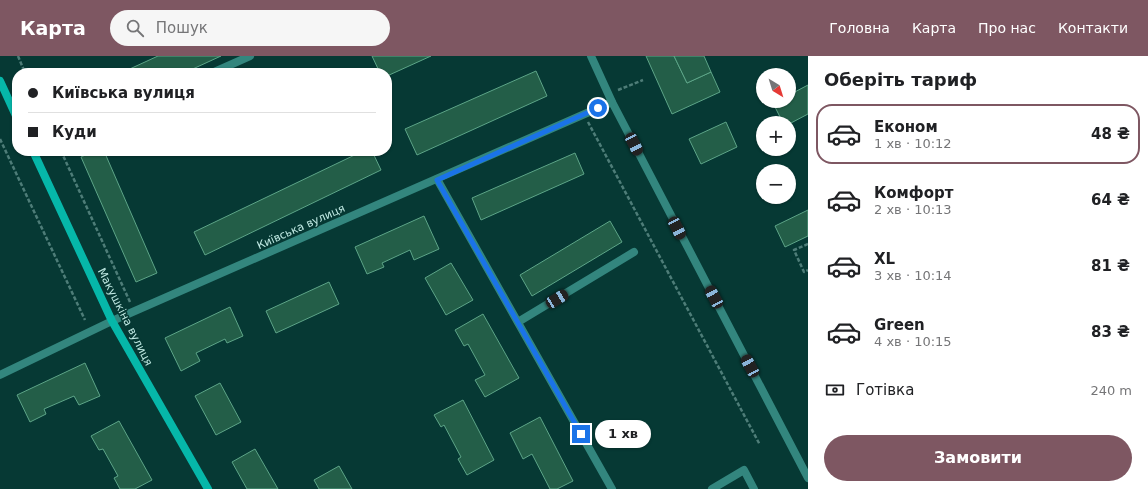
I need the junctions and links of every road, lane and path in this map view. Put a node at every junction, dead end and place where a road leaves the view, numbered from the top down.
1 (18, 56) edge
2 (250, 56) edge
3 (591, 56) edge
4 (23, 68) edge
5 (223, 68) edge
6 (643, 80) dead end
7 (0, 81) edge
8 (610, 98) junction
9 (12, 107) edge
10 (584, 114) junction
11 (0, 140) edge
12 (36, 156) edge
13 (63, 156) edge
14 (437, 180) junction
15 (808, 244) edge
16 (634, 252) dead end
17 (808, 270) edge
18 (131, 306) dead end
19 (85, 320) dead end
20 (112, 321) junction
21 (518, 322) junction
22 (0, 375) edge
23 (760, 445) dead end
24 (808, 478) edge
25 (208, 489) edge
26 (612, 489) edge
27 (712, 489) edge
28 (754, 489) edge

1 - 4 path
2 - 5 street
3 - 8 street
6 - 8 path
7 - 9 street
8 - 10 street, Київська вулиця
8 - 24 street
10 - 14 street, Київська вулиця
10 - 23 path
11 - 19 path
12 - 20 street, Макушкіна вулиця
13 - 18 path
14 - 20 street, Київська вулиця
14 - 21 street
15 - 17 path
16 - 21 street
20 - 22 street, Київська вулиця
20 - 25 street, Макушкіна вулиця
21 - 26 street
27 - 28 street

